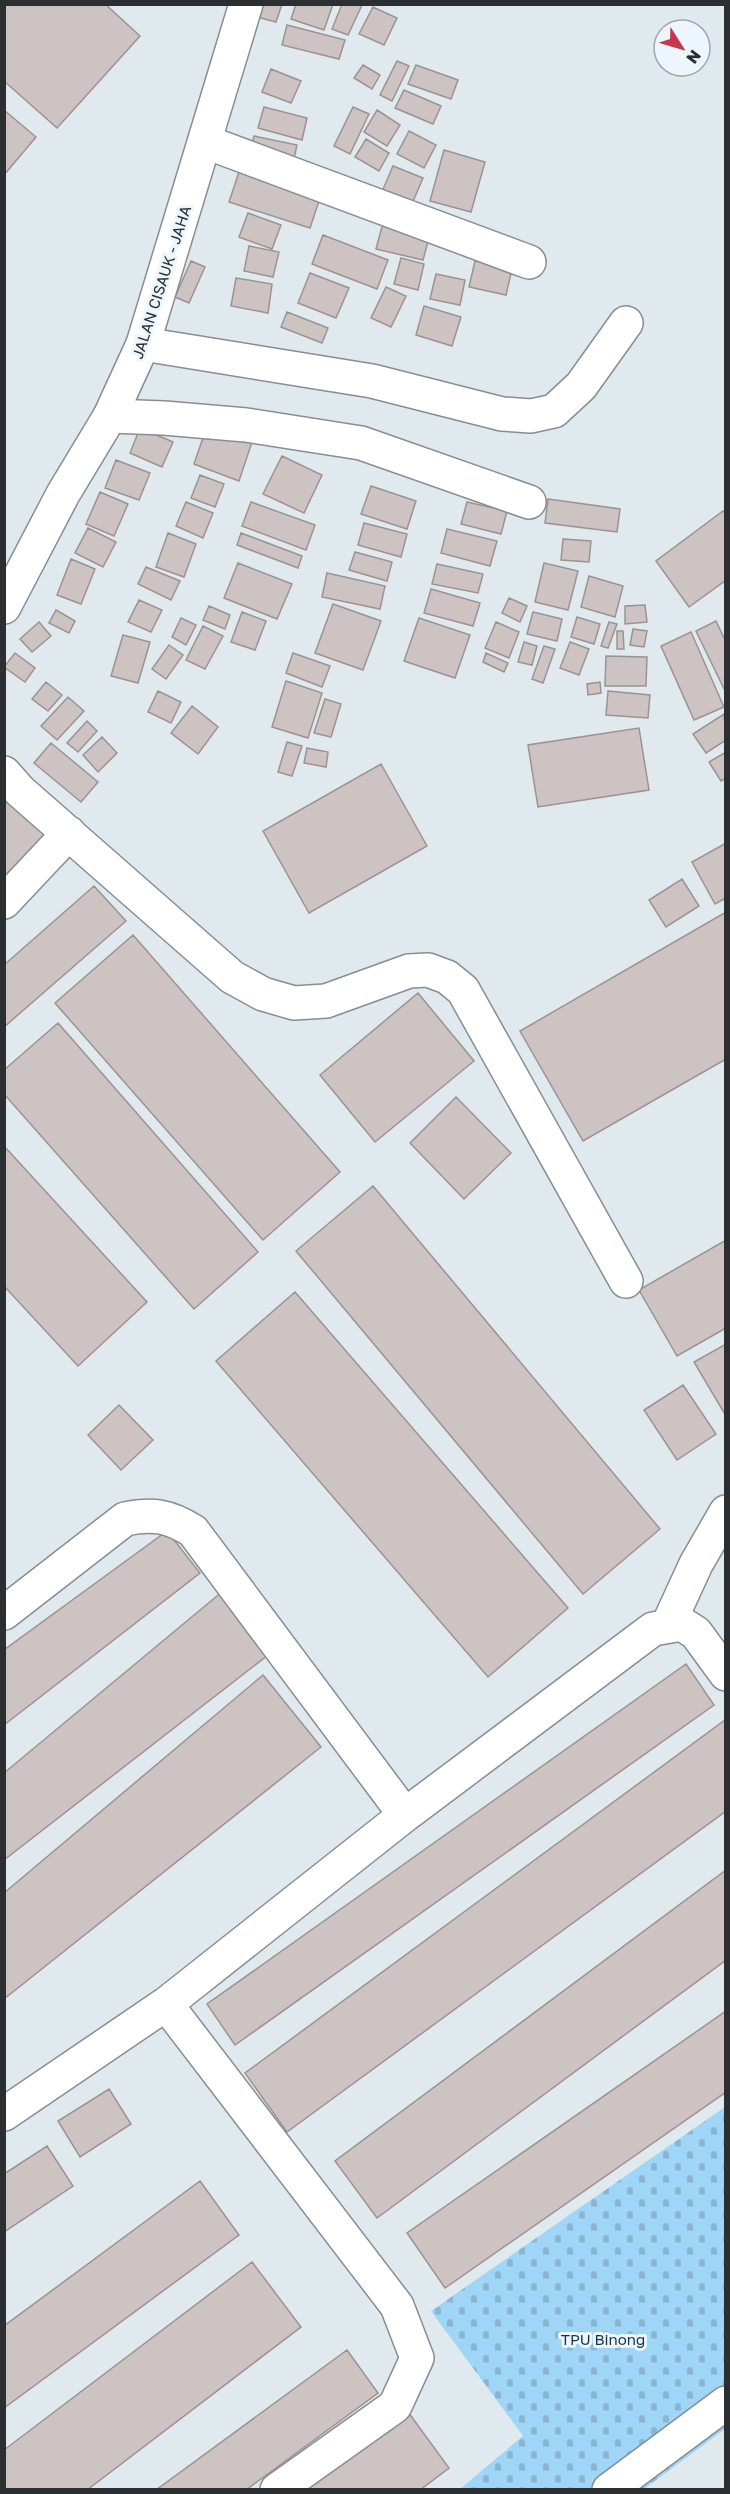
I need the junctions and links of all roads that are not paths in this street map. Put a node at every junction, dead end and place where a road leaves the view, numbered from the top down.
1 (246, 4) edge
2 (206, 142) junction
3 (529, 262) dead end
4 (626, 323) dead end
5 (143, 344) junction
6 (110, 417) junction
7 (529, 502) dead end
8 (5, 607) edge
9 (4, 773) edge
10 (69, 833) junction
11 (4, 902) edge
12 (626, 1281) dead end
13 (726, 1512) edge
14 (4, 1613) edge
15 (668, 1625) junction
16 (726, 1674) edge
17 (405, 1815) junction
18 (166, 2004) junction
19 (4, 2114) edge
20 (726, 2403) edge
21 (277, 2490) edge
22 (609, 2490) edge

1 - 2 main road, JALAN CISAUK - JAHA
2 - 3 main road
2 - 5 main road, JALAN CISAUK - JAHA
4 - 5 main road
5 - 6 main road, JALAN CISAUK - JAHA
6 - 7 main road
6 - 8 main road, JALAN CISAUK - JAHA
9 - 10 main road
10 - 11 main road
10 - 12 main road
13 - 15 main road
14 - 17 main road
15 - 16 main road
15 - 17 main road
17 - 18 main road
18 - 19 main road
18 - 21 main road
20 - 22 main road

